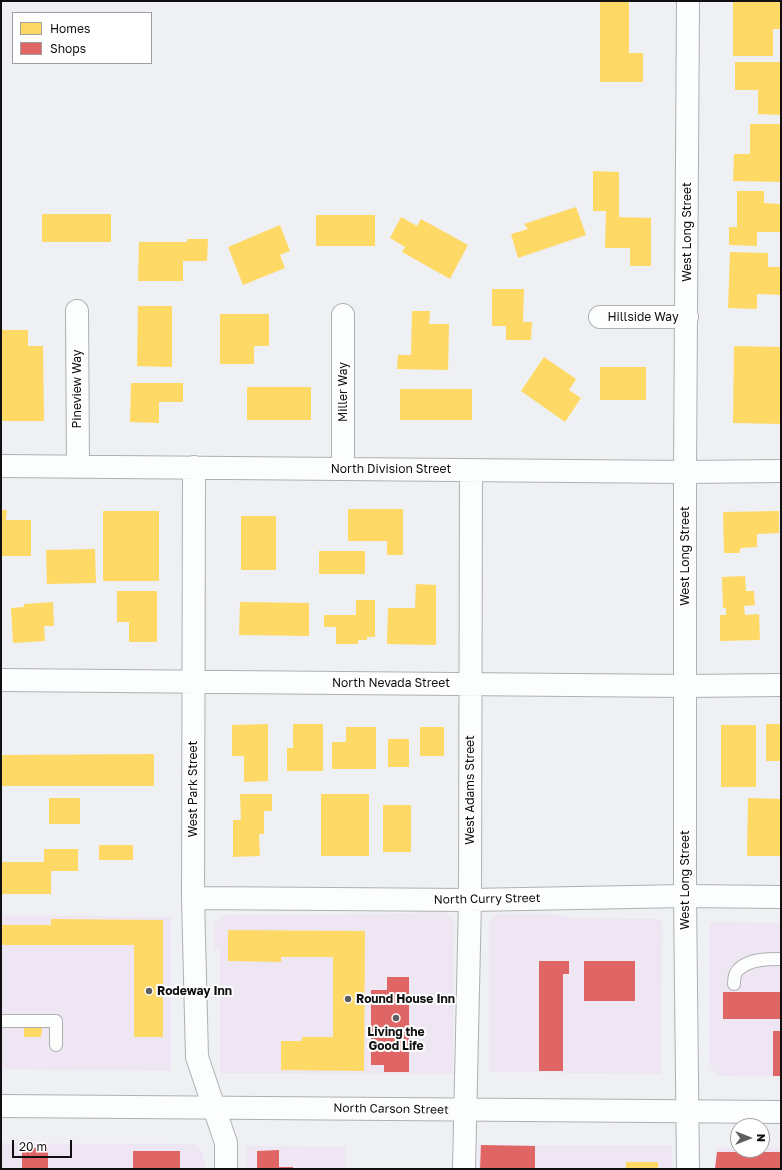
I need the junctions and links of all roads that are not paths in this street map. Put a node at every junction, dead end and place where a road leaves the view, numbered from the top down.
1 (688, 1) edge
2 (76, 311) dead end
3 (342, 315) dead end
4 (600, 317) dead end
5 (686, 317) junction
6 (1, 466) edge
7 (78, 466) junction
8 (194, 467) junction
9 (342, 469) junction
10 (471, 470) junction
11 (781, 471) edge
12 (685, 472) junction
13 (1, 680) edge
14 (192, 681) junction
15 (470, 684) junction
16 (781, 685) edge
17 (685, 686) junction
18 (685, 896) junction
19 (781, 897) edge
20 (192, 898) junction
21 (470, 900) junction
22 (781, 959) edge
23 (734, 984) dead end
24 (1, 1021) edge
25 (56, 1045) dead end
26 (1, 1106) edge
27 (215, 1107) junction
28 (465, 1110) junction
29 (688, 1112) junction
30 (781, 1112) edge
31 (226, 1169) edge
32 (464, 1169) edge
33 (688, 1169) edge

1 - 5 street, West Long Street
2 - 7 street, Pineview Way
3 - 9 street, Miller Way
4 - 5 street, Hillside Way
5 - 12 street, West Long Street
6 - 7 street, North Division Street
7 - 8 street, North Division Street
8 - 9 street, North Division Street
8 - 14 street, West Park Street
9 - 10 street, North Division Street
10 - 12 street, North Division Street
10 - 15 street, West Adams Street
11 - 12 street, North Division Street
12 - 17 street, West Long Street
13 - 14 street, North Nevada Street
14 - 15 street, North Nevada Street
14 - 20 street, West Park Street
15 - 17 street, North Nevada Street
15 - 21 street, West Adams Street
16 - 17 street, North Nevada Street
17 - 18 street, West Long Street
18 - 19 street, North Curry Street
18 - 21 street, North Curry Street
18 - 29 street, West Long Street
20 - 21 street, North Curry Street
20 - 27 street, West Park Street
21 - 28 street, West Adams Street
22 - 23 lane
24 - 25 lane
26 - 27 street, North Carson Street
27 - 28 street, North Carson Street
27 - 31 street, West Park Street
28 - 29 street, North Carson Street
28 - 32 street, West Adams Street
29 - 30 street, North Carson Street
29 - 33 street, West Long Street

